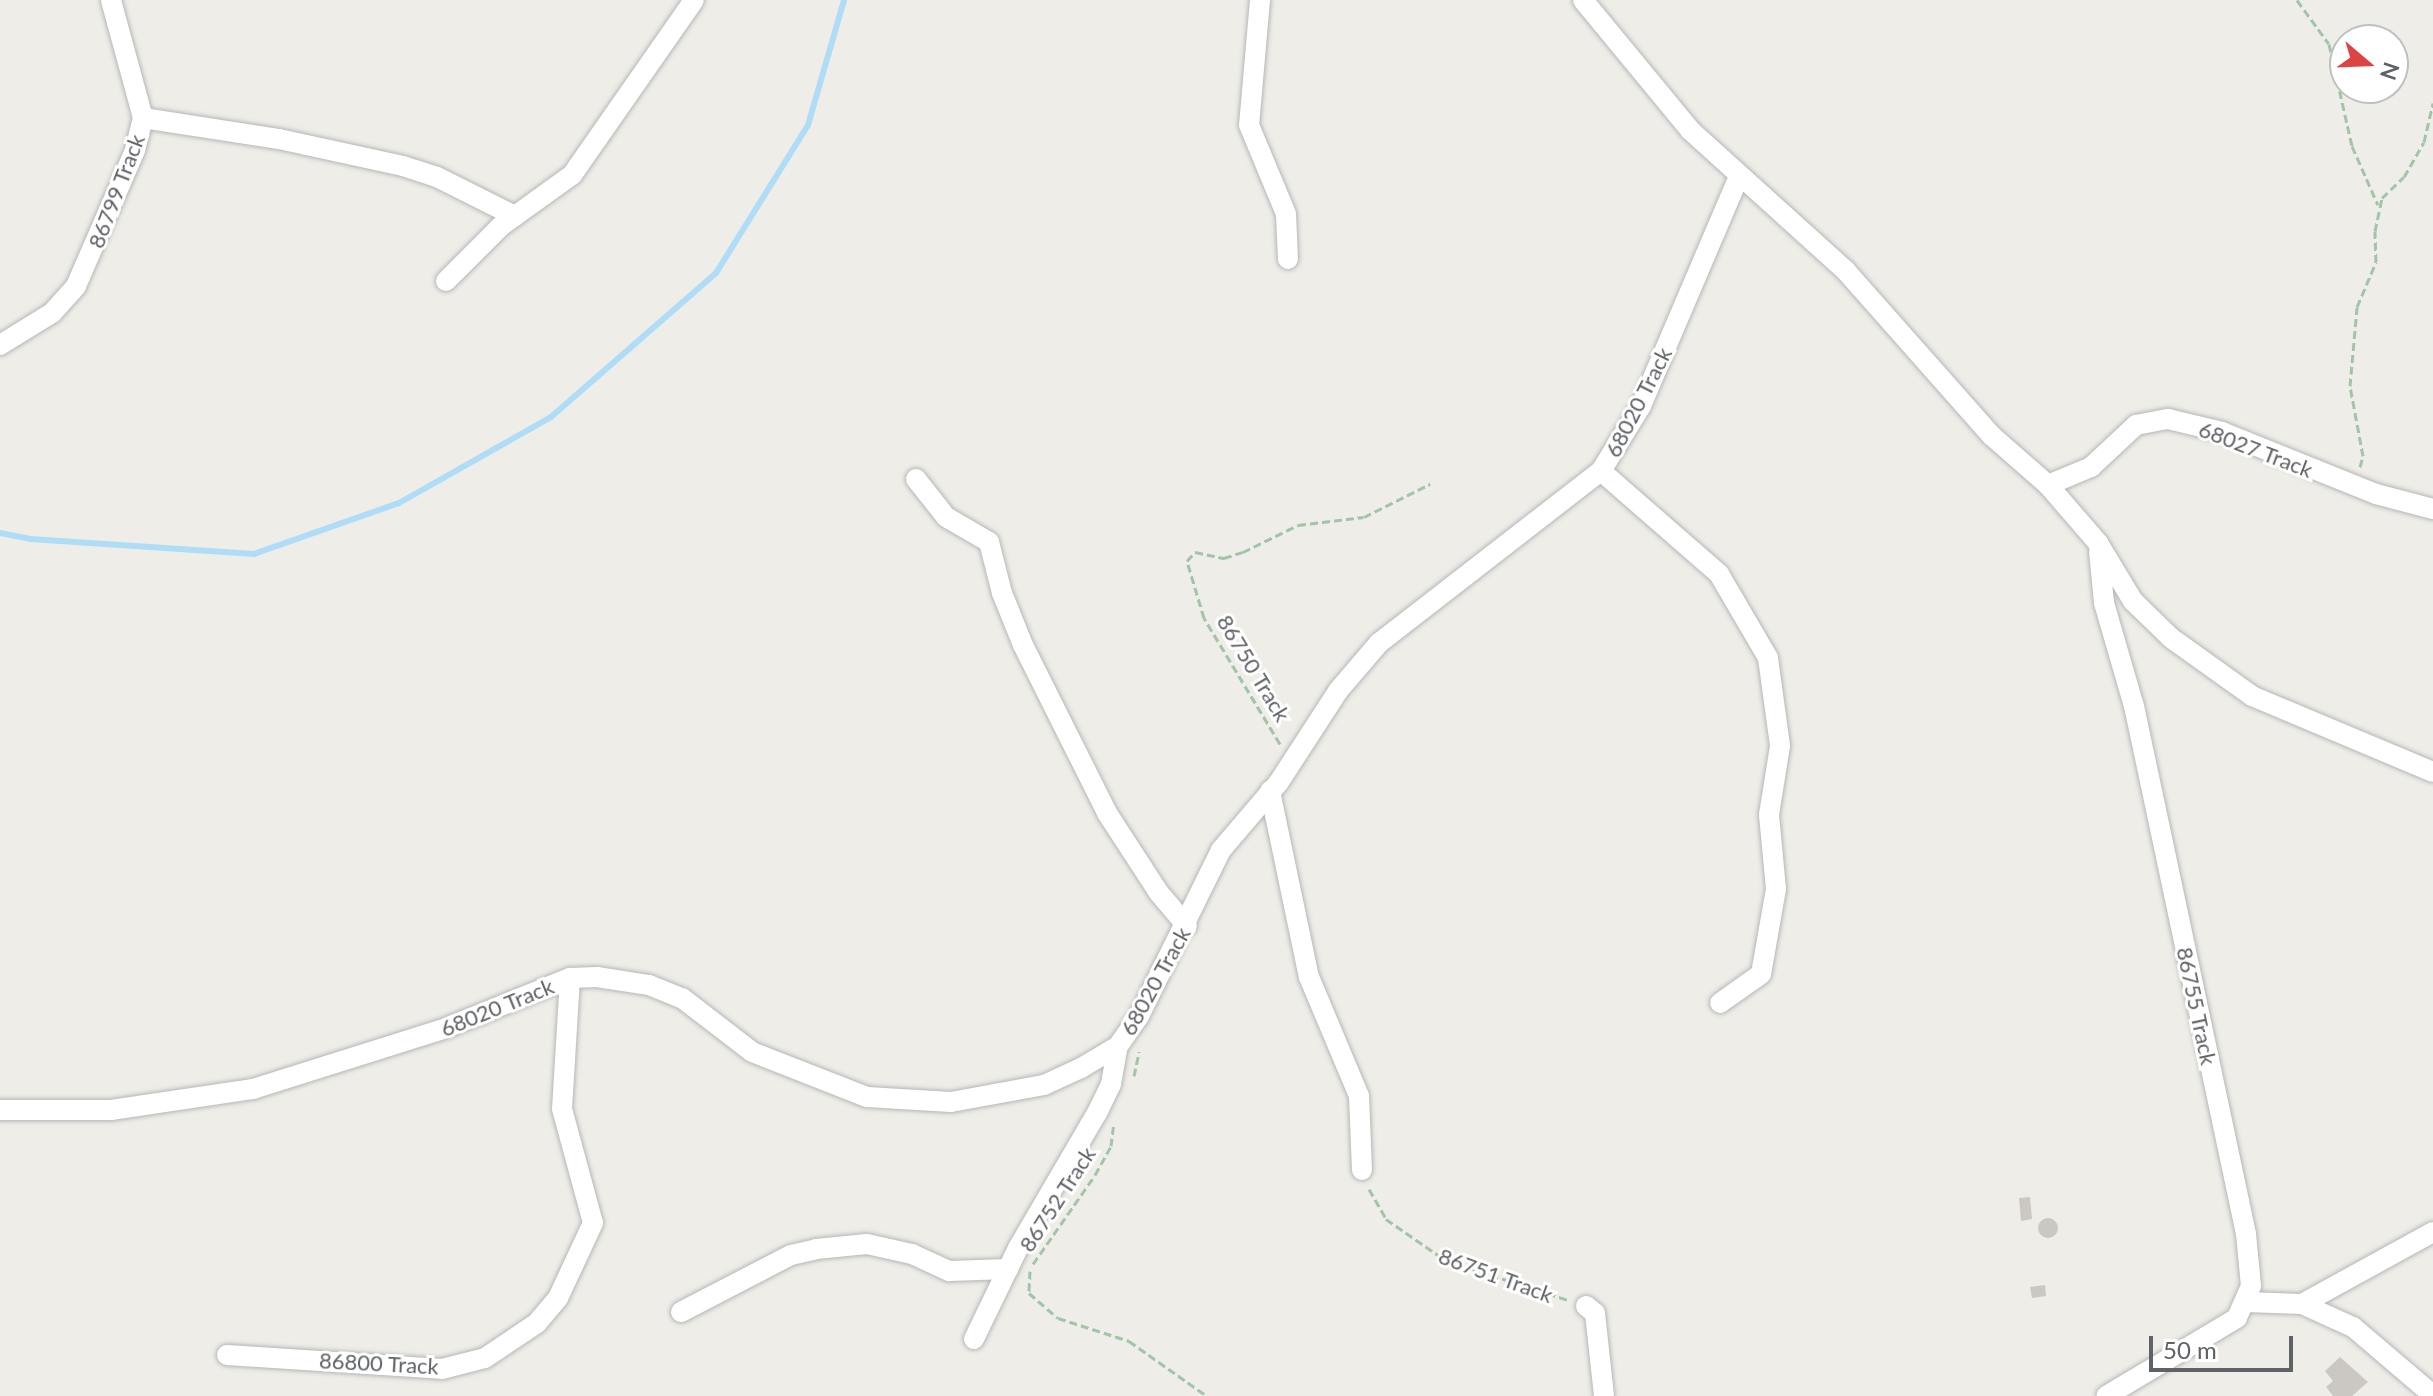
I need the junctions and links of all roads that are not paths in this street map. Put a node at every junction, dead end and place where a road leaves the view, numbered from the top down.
1 (111, 0) edge
2 (694, 0) edge
3 (1260, 0) edge
4 (1583, 0) edge
5 (143, 118) junction
6 (1739, 176) junction
7 (515, 216) junction
8 (1288, 259) dead end
9 (446, 281) dead end
10 (0, 345) edge
11 (1601, 471) junction
12 (916, 479) dead end
13 (2048, 485) junction
14 (2433, 509) edge
15 (2098, 543) junction
16 (2433, 772) edge
17 (1270, 791) junction
18 (1187, 926) junction
19 (570, 978) junction
20 (1720, 1003) dead end
21 (1118, 1046) junction
22 (0, 1110) edge
23 (1362, 1170) road end
24 (2433, 1232) edge
25 (1008, 1269) junction
26 (2246, 1302) junction
27 (2302, 1304) junction
28 (1586, 1306) road end
29 (681, 1312) dead end
30 (974, 1339) dead end
31 (227, 1355) dead end
32 (2433, 1395) edge
33 (1604, 1396) edge
34 (2106, 1396) edge

1 - 5 street, 86799 Track
2 - 7 street
3 - 8 street
4 - 6 street
5 - 7 street
5 - 10 street, 86799 Track
6 - 11 street, 68020 Track
6 - 13 street
7 - 9 street
11 - 17 street, 68020 Track
11 - 20 street
12 - 18 street
13 - 14 street, 68027 Track
13 - 15 street
15 - 16 street
15 - 26 street, 86755 Track
17 - 18 street, 68020 Track
17 - 23 street
18 - 21 street, 68020 Track
19 - 21 street, 68020 Track
19 - 22 street, 68020 Track
19 - 31 street, 86800 Track
21 - 25 street
24 - 27 street
25 - 29 street
25 - 30 street
26 - 27 street
26 - 34 street
27 - 32 street
28 - 33 street

